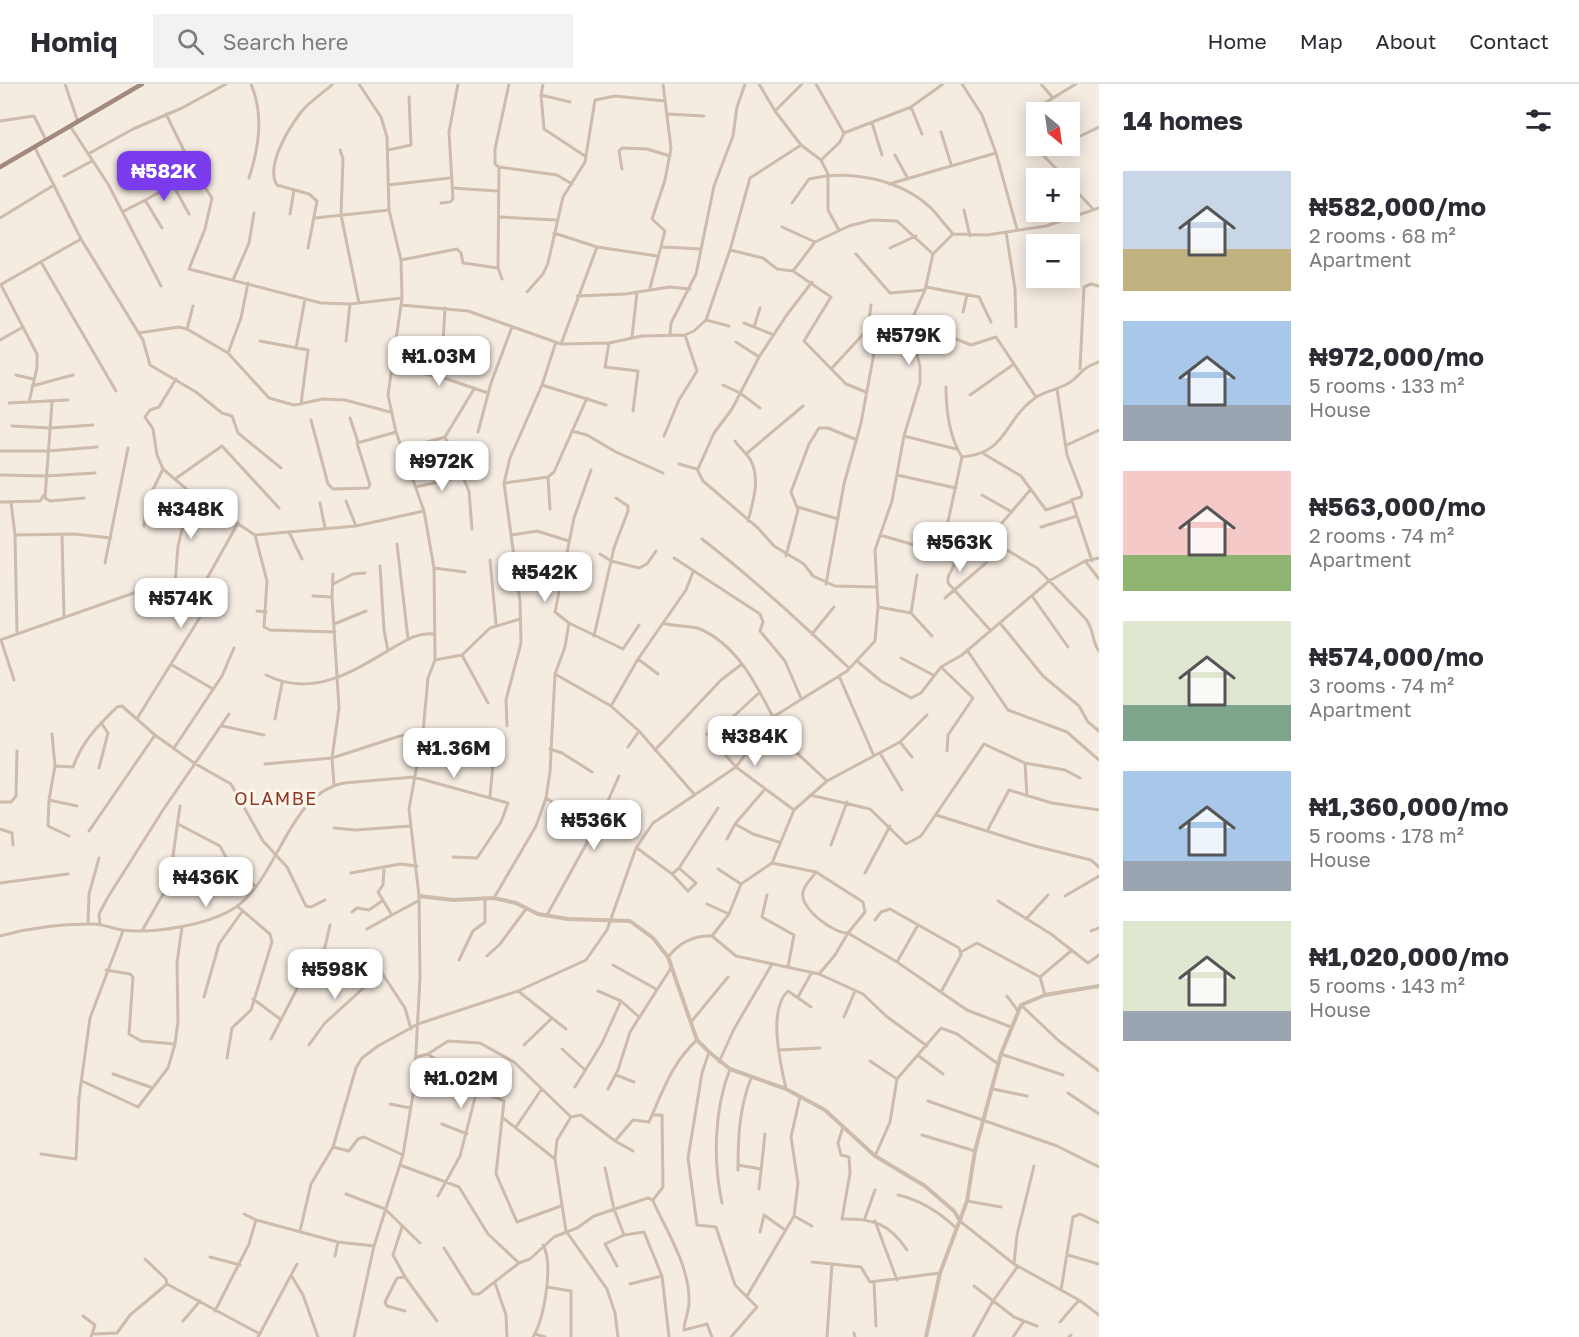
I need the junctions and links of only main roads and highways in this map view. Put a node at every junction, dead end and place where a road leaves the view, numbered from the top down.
1 (142, 84) edge
2 (0, 166) edge

1 - 2 main road

